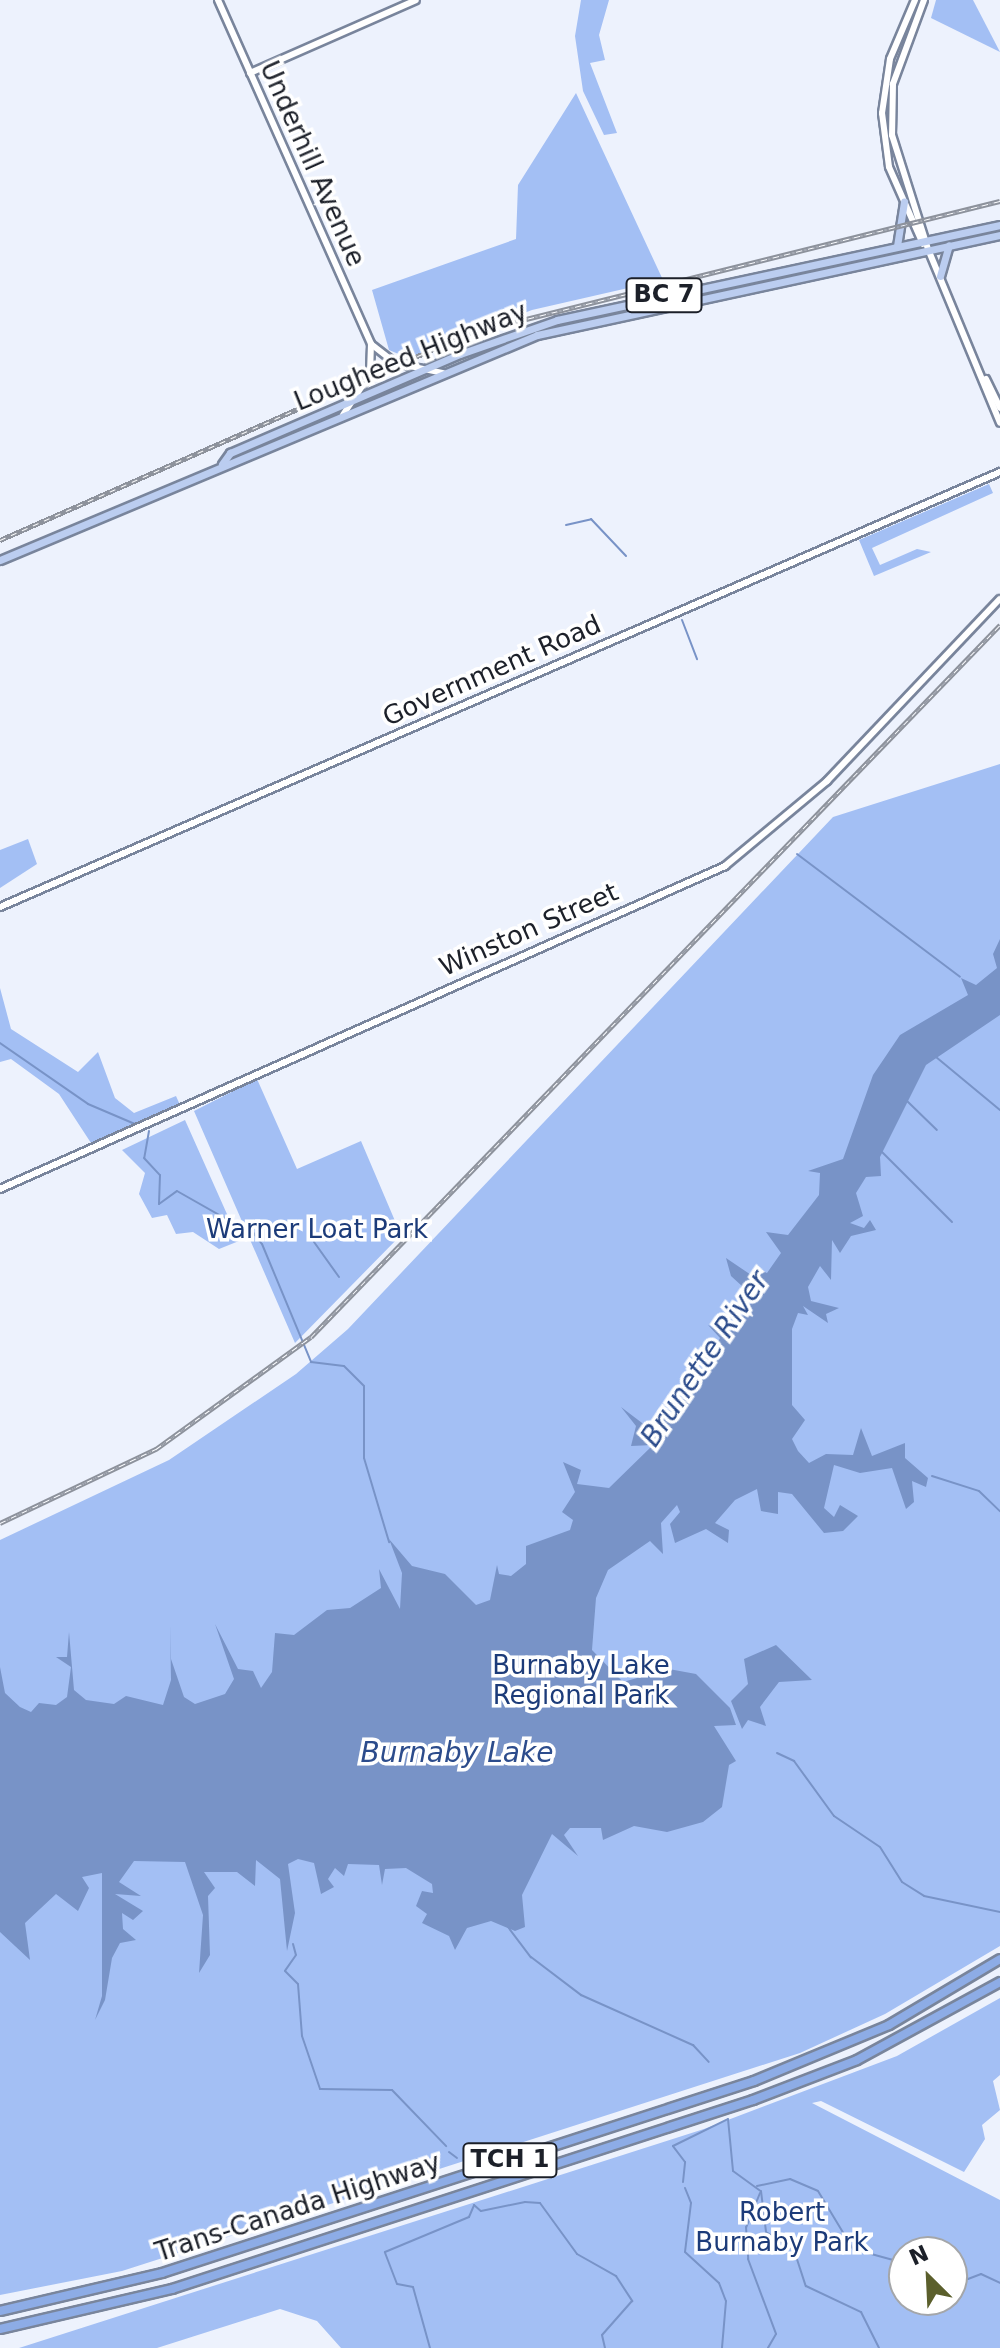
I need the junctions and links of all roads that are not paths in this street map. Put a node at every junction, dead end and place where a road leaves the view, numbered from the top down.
1 (218, 0) edge
2 (416, 0) edge
3 (915, 0) edge
4 (924, 0) edge
5 (250, 73) junction
6 (888, 158) junction
7 (898, 159) junction
8 (904, 202) junction
9 (1000, 225) edge
10 (1000, 235) edge
11 (924, 240) junction
12 (949, 245) junction
13 (897, 246) junction
14 (928, 249) junction
15 (940, 276) junction
16 (371, 344) junction
17 (423, 369) junction
18 (443, 373) junction
19 (984, 376) junction
20 (357, 398) junction
21 (1000, 399) edge
22 (1000, 408) edge
23 (342, 417) junction
24 (1000, 423) edge
25 (222, 464) junction
26 (1000, 472) edge
27 (0, 560) edge
28 (1000, 599) edge
29 (0, 907) edge
30 (0, 1189) edge
31 (1000, 1959) edge
32 (1000, 1982) edge
33 (0, 2311) edge
34 (0, 2329) edge

1 - 5 street, Underhill Avenue
2 - 5 street
3 - 6 street
4 - 7 street
5 - 16 street, Underhill Avenue
6 - 7 street
6 - 8 street
7 - 11 street
8 - 11 street
8 - 13 main road
9 - 11 main road, Lougheed Highway / BC 7
10 - 12 main road, Lougheed Highway / BC 7
11 - 13 main road, Lougheed Highway / BC 7
11 - 14 street
12 - 14 main road, Lougheed Highway / BC 7
12 - 15 main road
13 - 17 main road, Lougheed Highway / BC 7
14 - 15 street
14 - 18 main road, Lougheed Highway / BC 7
15 - 19 street
16 - 17 street
16 - 20 street
17 - 18 street
17 - 20 main road, Lougheed Highway / BC 7
18 - 23 main road, Lougheed Highway / BC 7
19 - 21 street
19 - 22 street
19 - 24 street
20 - 23 street
20 - 25 main road, Lougheed Highway / BC 7
23 - 25 main road, Lougheed Highway / BC 7
25 - 27 main road, Lougheed Highway / BC 7
26 - 29 street, Government Road
28 - 30 street, Winston Street
31 - 33 highway, Trans-Canada Highway / TCH 1
32 - 34 highway, Trans-Canada Highway / TCH 1

